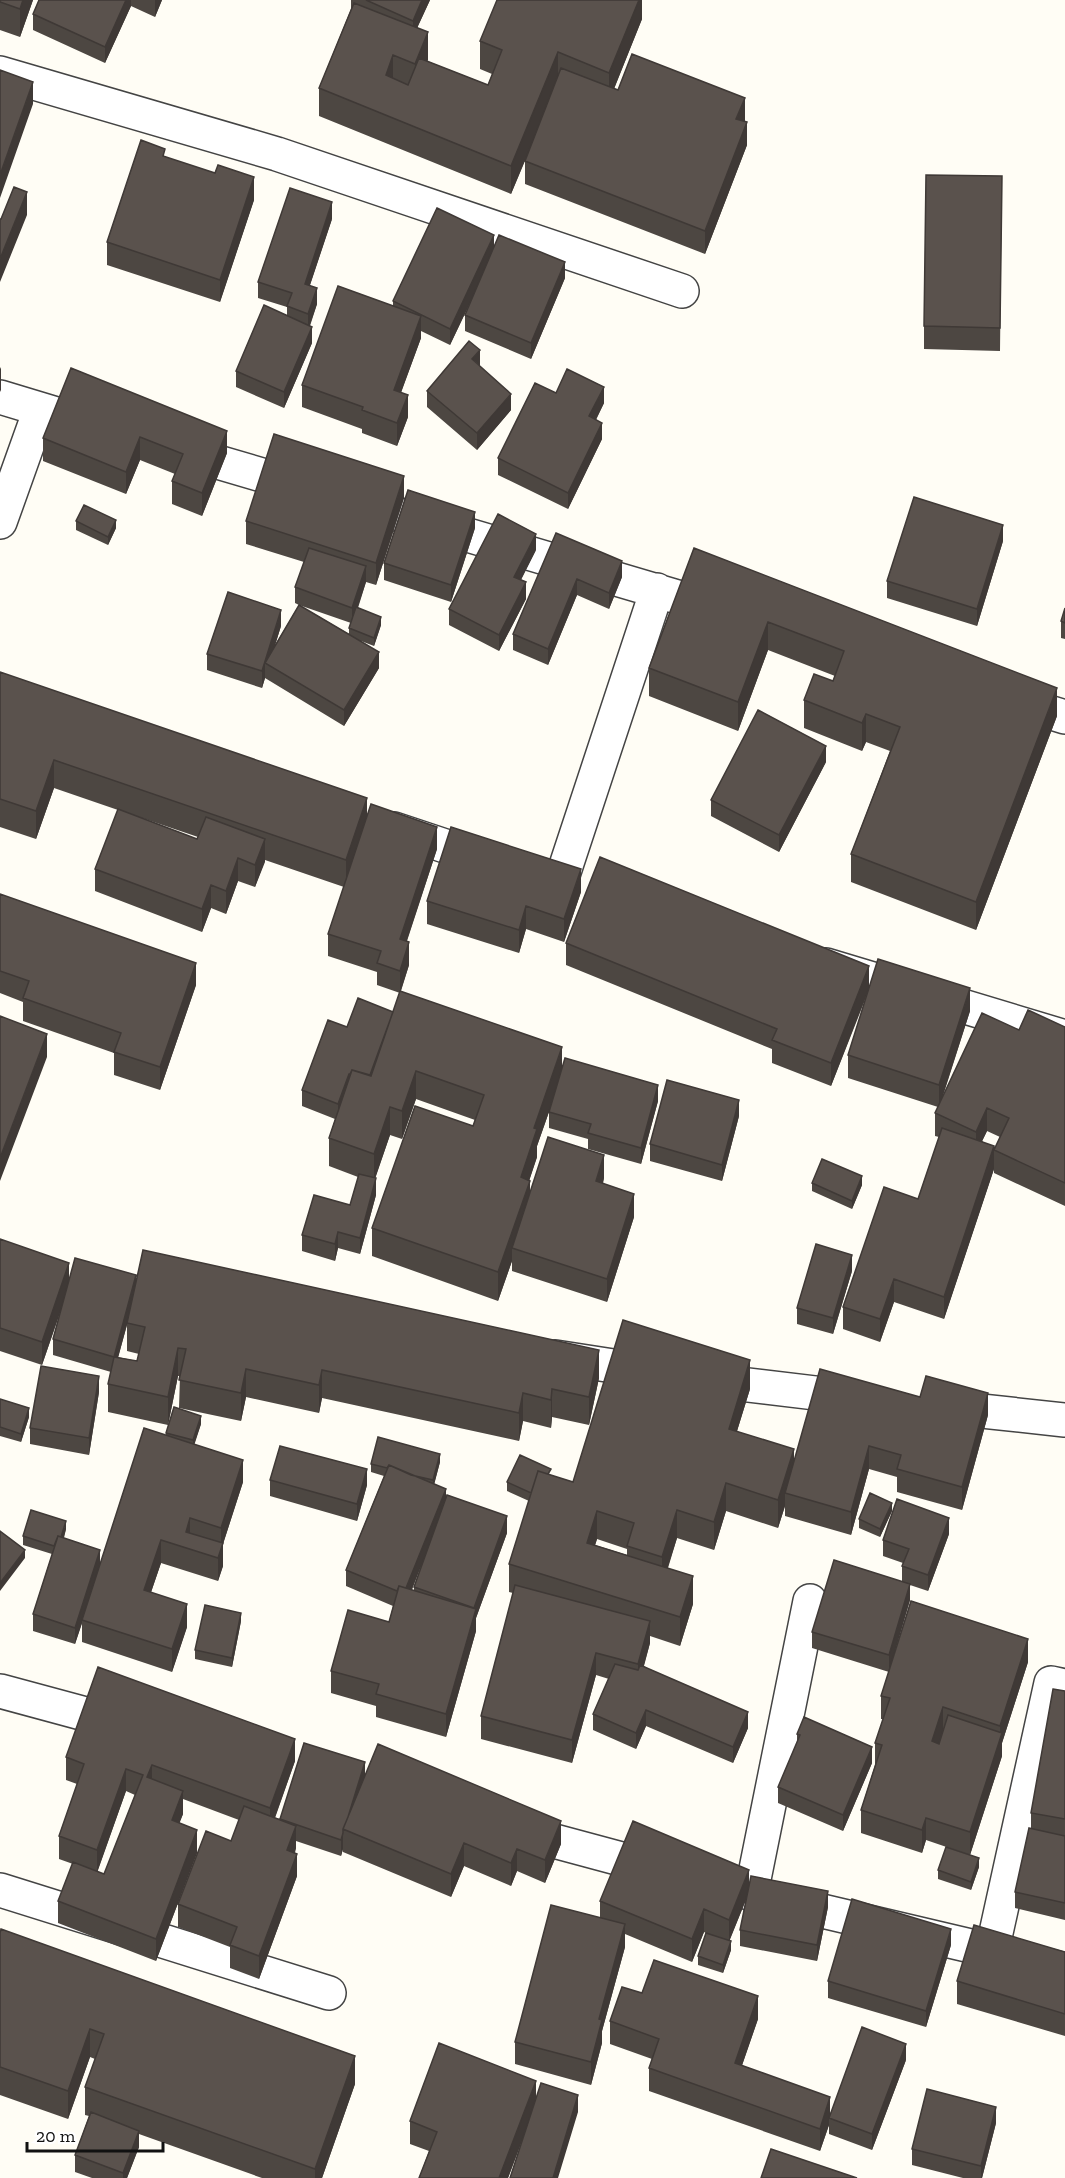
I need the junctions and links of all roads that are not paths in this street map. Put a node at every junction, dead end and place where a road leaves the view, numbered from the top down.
1 (0, 73) edge
2 (682, 291) dead end
3 (0, 397) edge
4 (40, 410) junction
5 (120, 433) edge
6 (154, 443) edge
7 (0, 522) edge
8 (657, 590) junction
9 (747, 619) edge
10 (986, 692) edge
11 (1065, 717) edge
12 (369, 820) edge
13 (537, 876) junction
14 (593, 894) edge
15 (796, 956) edge
16 (1065, 1037) edge
17 (531, 1353) edge
18 (1065, 1420) edge
19 (810, 1601) dead end
20 (1065, 1686) edge
21 (0, 1691) edge
22 (150, 1731) edge
23 (486, 1822) edge
24 (0, 1890) edge
25 (752, 1894) junction
26 (992, 1951) junction
27 (1065, 1970) edge
28 (329, 1993) dead end

1 - 2 street
3 - 4 street
4 - 5 street
4 - 7 street
6 - 8 street
8 - 9 street
8 - 13 street
10 - 11 street
12 - 13 street
13 - 14 street
15 - 16 street
17 - 18 street
19 - 25 street
20 - 26 street
21 - 22 street
23 - 25 street
24 - 28 street
25 - 26 street
26 - 27 street

